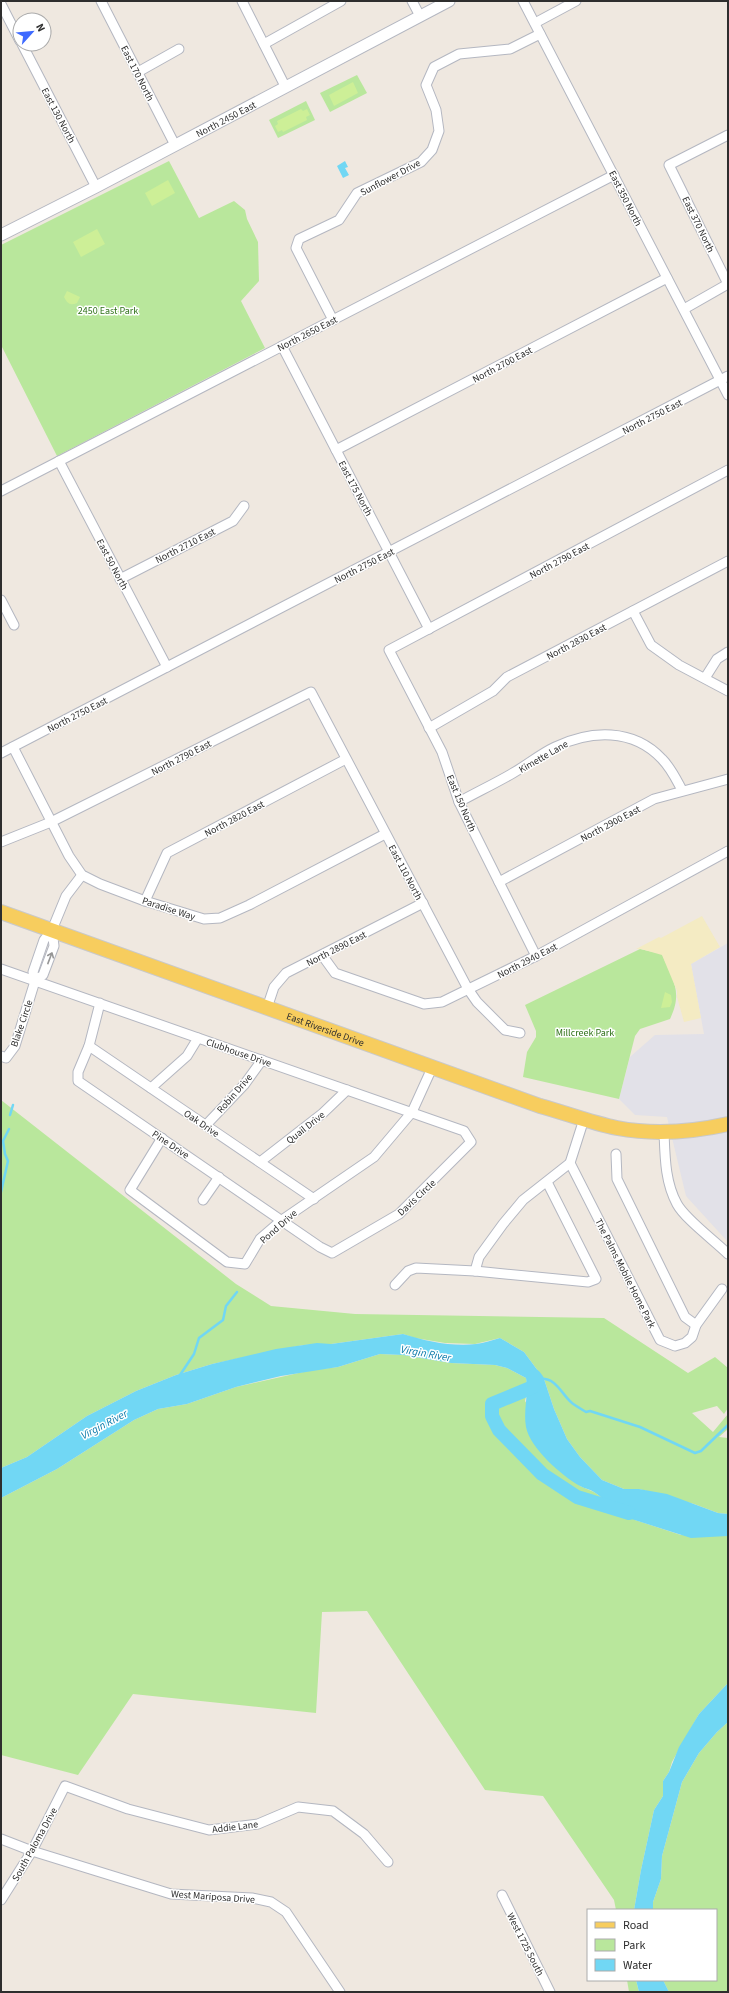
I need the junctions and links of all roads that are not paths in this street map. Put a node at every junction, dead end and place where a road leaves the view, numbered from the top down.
1 (102, 1) edge
2 (242, 1) edge
3 (341, 1) edge
4 (412, 1) edge
5 (449, 1) edge
6 (523, 1) edge
7 (576, 1) edge
8 (1, 4) edge
9 (420, 16) junction
10 (535, 23) junction
11 (12, 25) edge
12 (540, 34) junction
13 (264, 44) junction
14 (179, 49) dead end
15 (26, 52) edge
16 (138, 72) junction
17 (285, 86) junction
18 (728, 135) edge
19 (175, 145) junction
20 (614, 175) junction
21 (96, 186) junction
22 (1, 235) edge
23 (667, 278) junction
24 (728, 284) edge
25 (684, 309) junction
26 (333, 320) junction
27 (282, 346) junction
28 (724, 378) edge
29 (728, 395) edge
30 (336, 450) junction
31 (59, 461) junction
32 (728, 470) edge
33 (1, 491) edge
34 (244, 506) dead end
35 (389, 552) junction
36 (728, 561) edge
37 (120, 578) junction
38 (1, 600) edge
39 (633, 611) junction
40 (14, 625) dead end
41 (429, 629) junction
42 (389, 650) joint
43 (728, 652) edge
44 (167, 667) junction
45 (705, 678) junction
46 (728, 691) edge
47 (311, 692) joint
48 (429, 728) junction
49 (13, 747) junction
50 (1, 753) edge
51 (346, 759) junction
52 (728, 779) edge
53 (682, 790) junction
54 (459, 802) junction
55 (51, 822) junction
56 (385, 834) junction
57 (1, 842) edge
58 (728, 851) edge
59 (82, 874) junction
60 (499, 882) junction
61 (145, 901) junction
62 (423, 904) junction
63 (1, 912) edge
64 (52, 930) junction
65 (322, 955) junction
66 (536, 956) junction
67 (1, 969) edge
68 (35, 981) junction
69 (468, 989) junction
70 (100, 1003) junction
71 (267, 1008) junction
72 (520, 1033) dead end
73 (198, 1038) junction
74 (89, 1046) junction
75 (1, 1056) edge
76 (262, 1060) junction
77 (432, 1068) junction
78 (151, 1088) junction
79 (347, 1090) junction
80 (412, 1112) junction
81 (584, 1119) junction
82 (728, 1124) edge
83 (206, 1125) junction
84 (659, 1132) junction
85 (162, 1138) junction
86 (471, 1142) joint
87 (616, 1154) dead end
88 (260, 1162) junction
89 (570, 1163) junction
90 (219, 1177) junction
91 (547, 1182) junction
92 (314, 1199) junction
93 (204, 1200) dead end
94 (282, 1220) junction
95 (332, 1253) joint
96 (728, 1254) edge
97 (475, 1271) junction
98 (395, 1285) dead end
99 (722, 1289) dead end
100 (696, 1325) junction
101 (65, 1786) joint
102 (1, 1839) edge
103 (32, 1851) junction
104 (388, 1862) dead end
105 (502, 1895) dead end
106 (1, 1900) edge
107 (340, 1992) edge
108 (550, 1992) edge

1 - 16 street, East 170 North
2 - 13 street
3 - 13 street
4 - 9 street
5 - 9 street, North 2450 East
6 - 10 street, East 350 North
7 - 10 street
8 - 11 street
9 - 17 street, North 2450 East
10 - 12 street, East 350 North
12 - 20 street, East 350 North
12 - 26 street, Sunflower Drive
13 - 17 street
14 - 16 street
15 - 21 street, East 130 North
16 - 19 street, East 170 North
17 - 19 street, North 2450 East
18 - 24 street, East 370 North
19 - 21 street, North 2450 East
20 - 23 street, East 350 North
20 - 26 street, North 2650 East
21 - 22 street, North 2450 East
23 - 25 street, East 350 North
23 - 30 street, North 2700 East
24 - 25 street
25 - 28 street, East 350 North
26 - 27 street, North 2650 East
27 - 30 street, East 175 North
27 - 31 street, North 2650 East
28 - 29 street, East 350 North
28 - 35 street, North 2750 East
30 - 35 street, East 175 North
31 - 33 street, North 2650 East
31 - 37 street, East 50 North
32 - 41 street, North 2790 East
34 - 37 street, North 2710 East
35 - 41 street, East 175 North
35 - 44 street, North 2750 East
36 - 39 street, North 2830 East
37 - 44 street, East 50 North
38 - 40 street
39 - 45 street
39 - 48 street, North 2830 East
41 - 42 street, North 2790 East
42 - 48 street, East 150 North
43 - 45 street
44 - 49 street, North 2750 East
45 - 46 street
47 - 51 street, East 110 North
47 - 55 street, North 2790 East
48 - 54 street, East 150 North
49 - 50 street, North 2750 East
49 - 55 street, Paradise Way
51 - 56 street, East 110 North
51 - 61 street, North 2820 East
52 - 53 street, North 2900 East
53 - 54 street, Kimette Lane
53 - 60 street, North 2900 East
54 - 60 street, East 150 North
55 - 57 street, North 2790 East
55 - 59 street, Paradise Way
56 - 61 street, Paradise Way
56 - 62 street, East 110 North
58 - 66 street, North 2940 East
59 - 61 street, Paradise Way
59 - 64 street
60 - 66 street, East 150 North
62 - 65 street, North 2890 East
62 - 69 street, East 110 North
63 - 64 main road, East Riverside Drive
64 - 68 street
64 - 71 main road, East Riverside Drive
65 - 69 street, North 2940 East
65 - 71 street, North 2890 East
66 - 69 street, North 2940 East
67 - 68 street, Clubhouse Drive
68 - 70 street, Clubhouse Drive
68 - 75 street, Blake Circle
69 - 72 street, East 110 North
70 - 73 street, Clubhouse Drive
70 - 74 street, Pine Drive
71 - 77 main road, East Riverside Drive
73 - 76 street, Clubhouse Drive
73 - 78 street
74 - 78 street, Oak Drive
74 - 85 street, Pine Drive
76 - 79 street, Clubhouse Drive
76 - 83 street, Robin Drive
77 - 80 street, Pond Drive
77 - 81 main road, East Riverside Drive
78 - 83 street, Oak Drive
79 - 80 street, Clubhouse Drive
79 - 88 street, Quail Drive
80 - 86 street, Clubhouse Drive
80 - 92 street, Pond Drive
81 - 84 main road, East Riverside Drive
81 - 89 street
82 - 84 main road, East Riverside Drive
83 - 88 street, Oak Drive
84 - 96 street
85 - 90 street, Pine Drive
85 - 94 street, Pond Drive
86 - 95 street, Davis Circle
87 - 100 street
88 - 92 street, Oak Drive
89 - 91 street
89 - 100 street, The Palms Mobile Home Park
90 - 93 street
90 - 94 street, Pine Drive
91 - 97 street
91 - 97 street
92 - 94 street, Pond Drive
94 - 95 street, Pine Drive
97 - 98 street
99 - 100 street, The Palms Mobile Home Park
101 - 103 street, South Paloma Drive
101 - 104 street, Addie Lane
102 - 103 street, West Mariposa Drive
103 - 106 street, South Paloma Drive
103 - 107 street, West Mariposa Drive
105 - 108 street, West 1725 South

